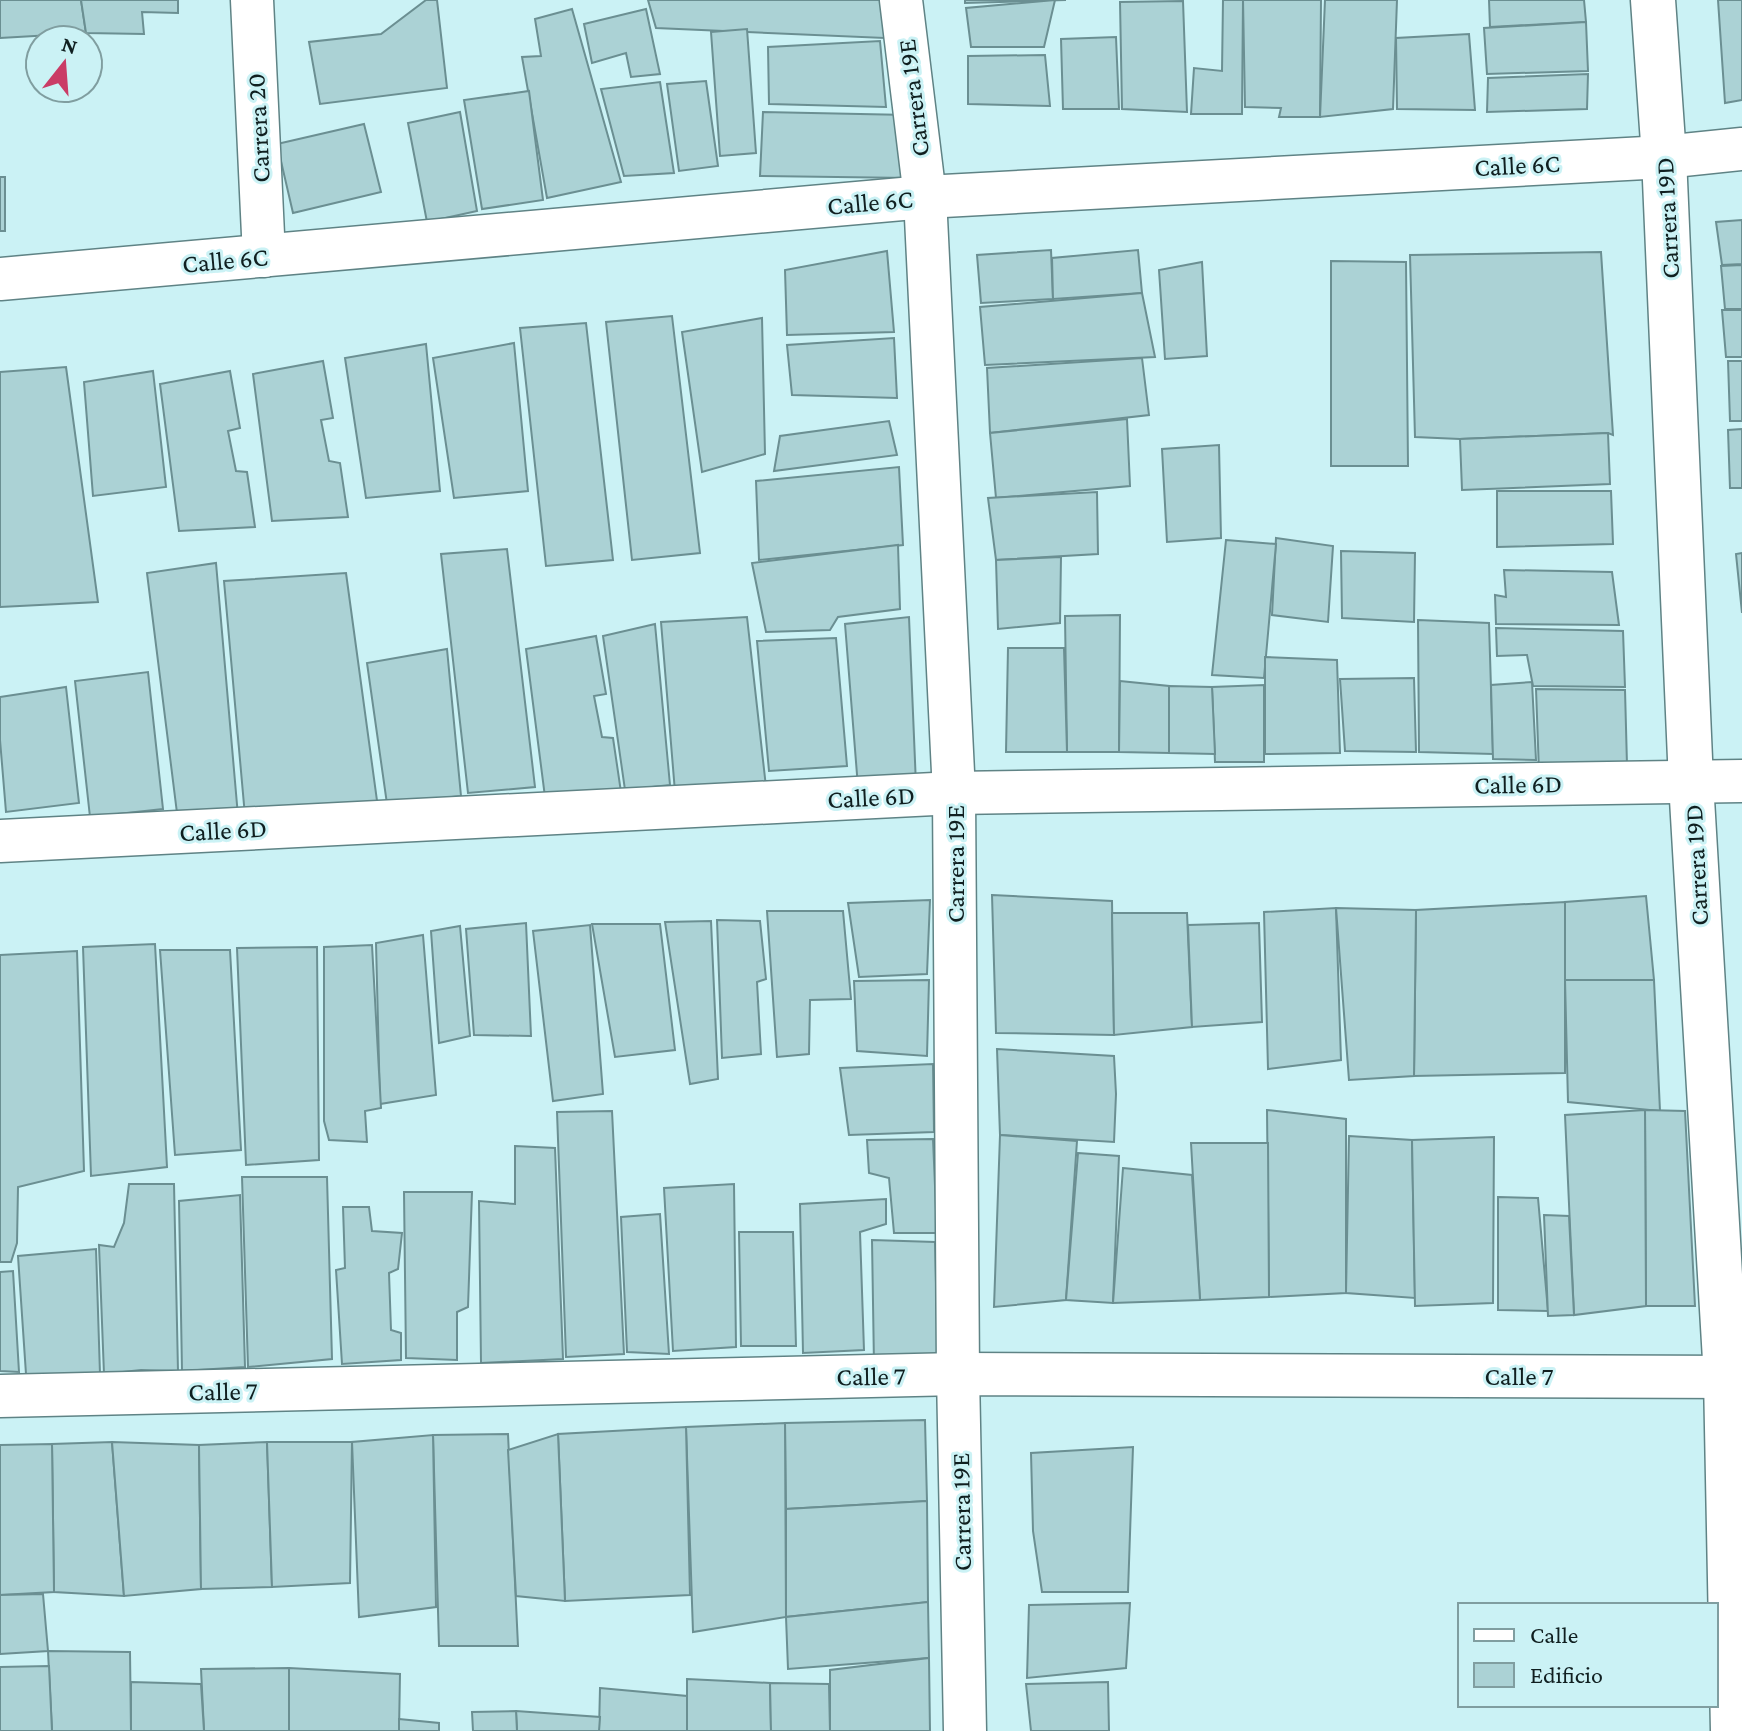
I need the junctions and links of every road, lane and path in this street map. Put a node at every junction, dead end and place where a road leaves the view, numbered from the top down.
1 (252, 0) edge
2 (901, 0) edge
3 (1653, 0) edge
4 (1742, 149) edge
5 (1664, 157) junction
6 (925, 197) junction
7 (264, 256) junction
8 (0, 279) edge
9 (1742, 781) edge
10 (1691, 782) junction
11 (954, 793) junction
12 (0, 841) edge
13 (958, 1374) junction
14 (1734, 1377) edge
15 (0, 1396) edge
16 (965, 1731) edge
17 (1733, 1731) edge

1 - 7 street, Carrera 20
2 - 6 street, Carrera 19E
3 - 5 street, Carrera 19D
4 - 5 street, Calle 6C
5 - 6 street, Calle 6C
5 - 10 street, Carrera 19D
6 - 7 street, Calle 6C
6 - 11 street, Carrera 19E
7 - 8 street, Calle 6C
9 - 10 street, Calle 6D
10 - 11 street, Calle 6D
10 - 14 street, Carrera 19D
11 - 12 street, Calle 6D
11 - 13 street, Carrera 19E
13 - 14 street, Calle 7
13 - 15 street, Calle 7
13 - 16 street, Carrera 19E
14 - 17 street, Carrera 19D

